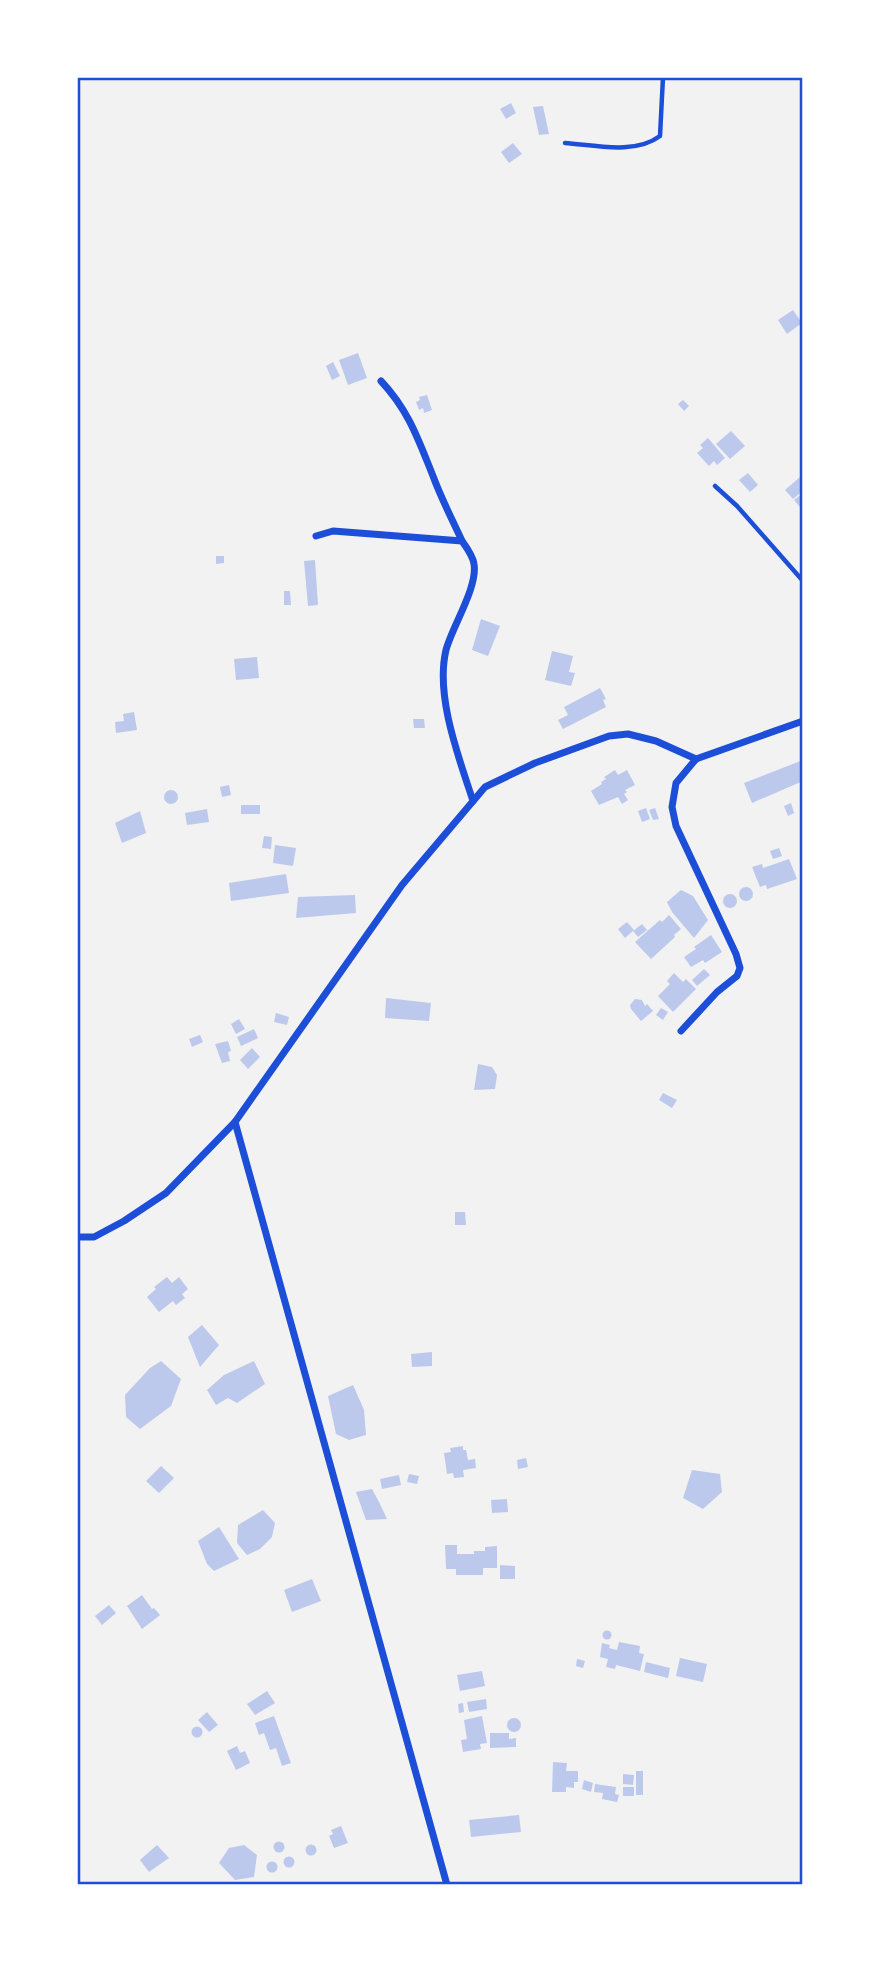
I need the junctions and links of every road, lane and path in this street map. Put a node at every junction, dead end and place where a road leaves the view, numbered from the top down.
1 (663, 77) edge
2 (565, 144) dead end
3 (382, 381) dead end
4 (715, 486) dead end
5 (316, 536) dead end
6 (462, 541) junction
7 (803, 581) edge
8 (803, 721) edge
9 (696, 760) junction
10 (473, 801) junction
11 (681, 1031) dead end
12 (235, 1122) junction
13 (77, 1237) edge
14 (447, 1885) edge

1 - 2 lane
3 - 6 street
4 - 7 lane
5 - 6 street
6 - 10 street
8 - 9 street
9 - 10 street
9 - 11 street
10 - 12 street
12 - 13 street
12 - 14 street

